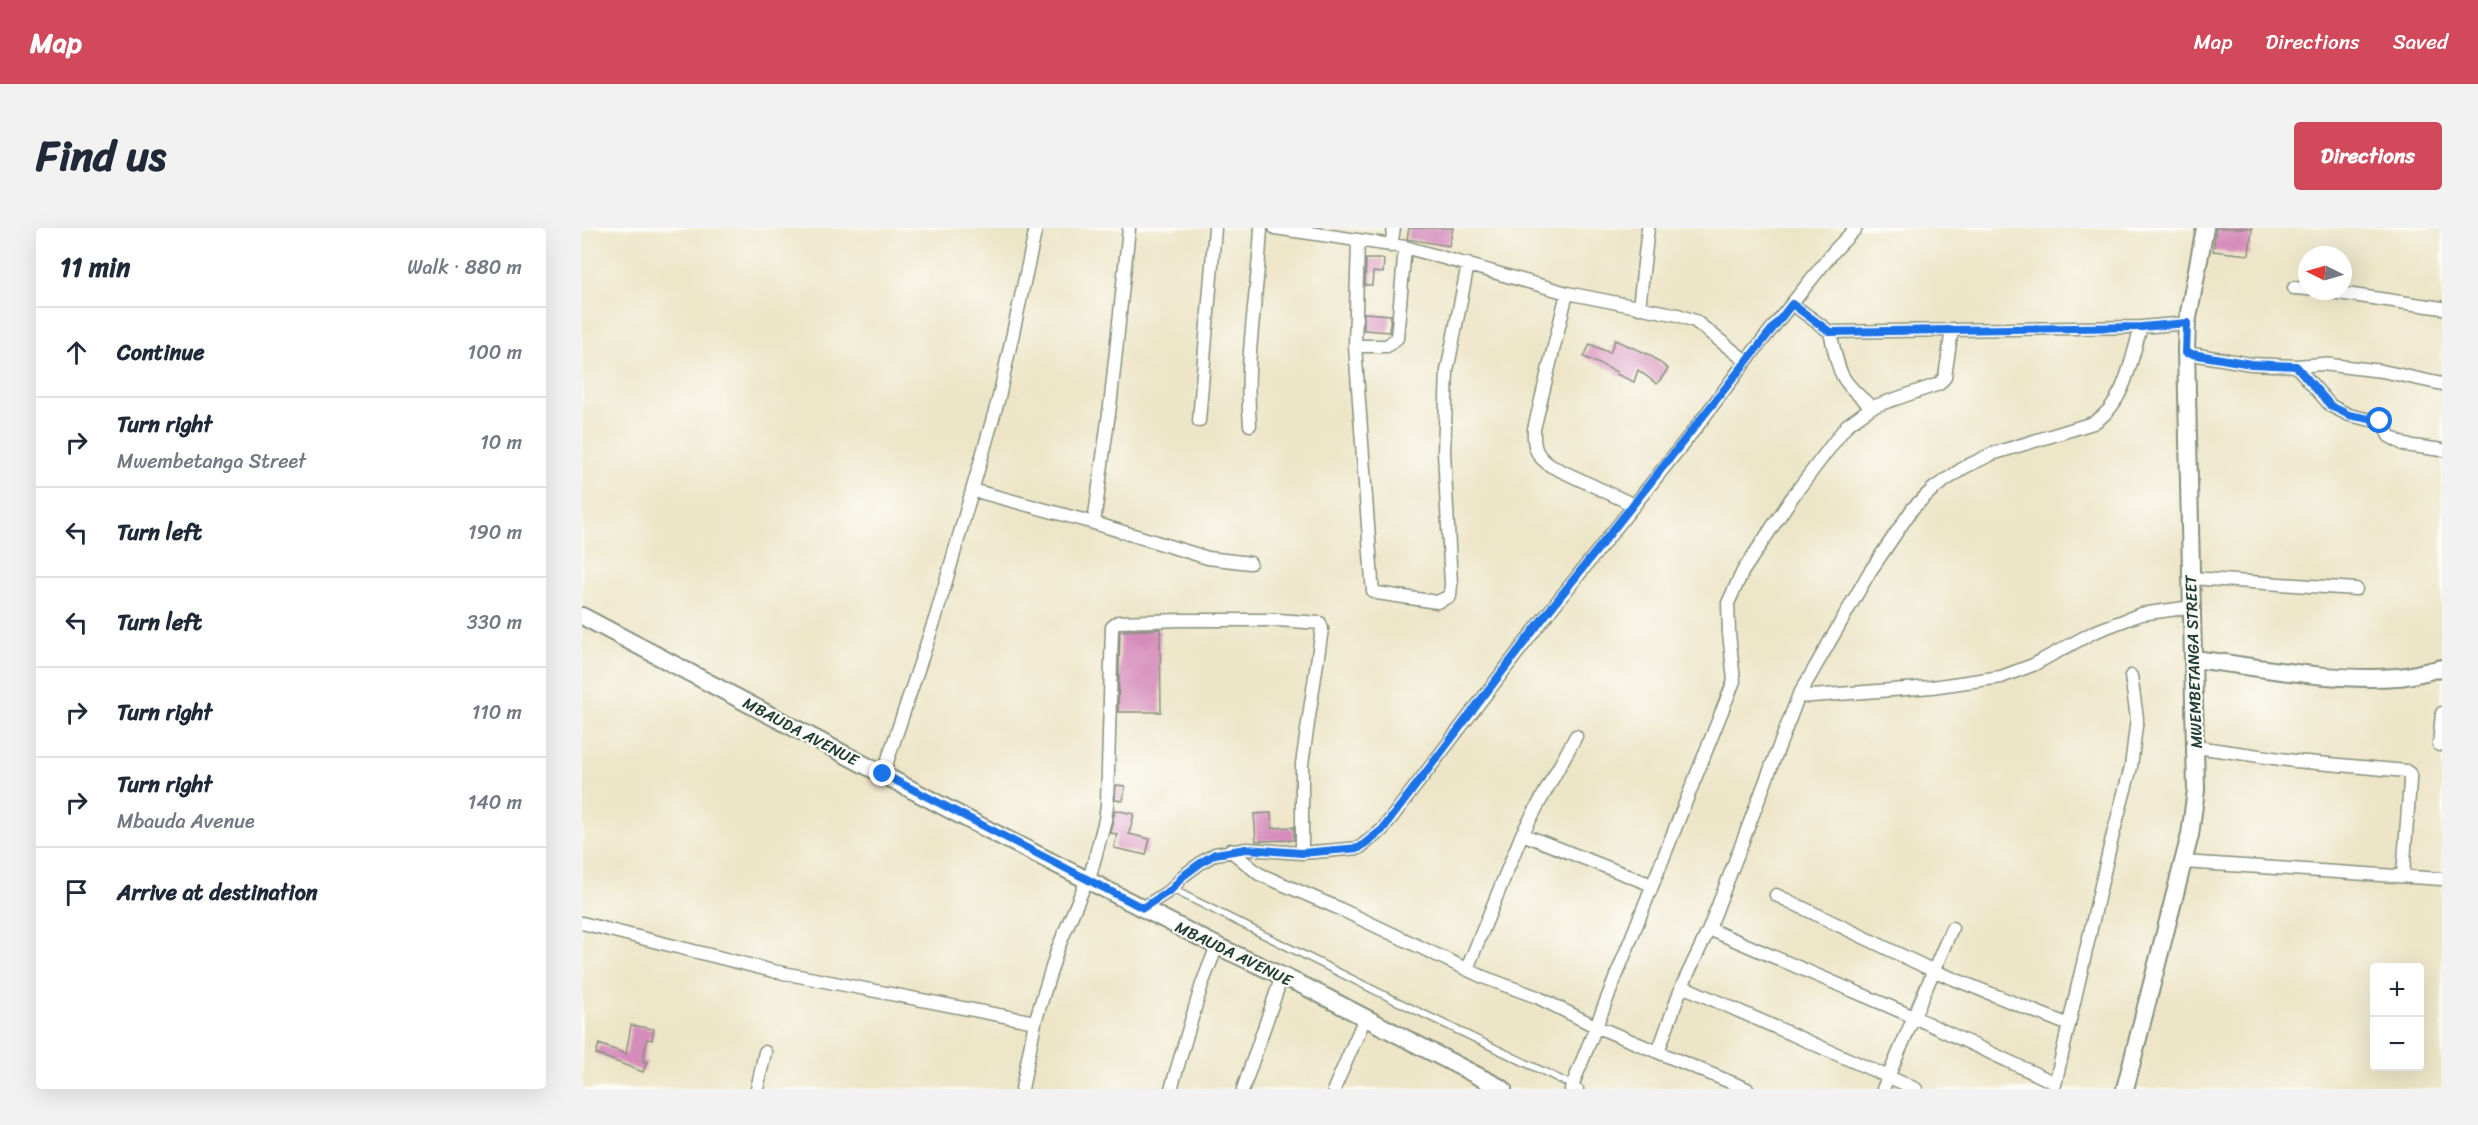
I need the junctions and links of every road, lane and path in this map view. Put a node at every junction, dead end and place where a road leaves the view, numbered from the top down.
1 (1036, 228) edge
2 (1129, 228) edge
3 (1215, 228) edge
4 (1261, 228) edge
5 (1276, 228) edge
6 (1394, 228) edge
7 (1648, 228) edge
8 (1856, 228) edge
9 (2205, 228) edge
10 (1358, 240) junction
11 (1391, 246) junction
12 (1405, 248) junction
13 (1468, 264) junction
14 (2294, 288) dead end
15 (2298, 288) edge
16 (1567, 293) junction
17 (2352, 295) edge
18 (1792, 304) junction
19 (2442, 308) edge
20 (1639, 309) junction
21 (2187, 323) junction
22 (2141, 327) junction
23 (1952, 329) junction
24 (1830, 332) junction
25 (1355, 346) junction
26 (2186, 353) junction
27 (1746, 361) junction
28 (2296, 366) junction
29 (2442, 384) edge
30 (1872, 407) junction
31 (1199, 421) dead end
32 (1250, 425) dead end
33 (2442, 450) edge
34 (972, 490) junction
35 (1634, 506) junction
36 (1094, 523) junction
37 (1250, 563) dead end
38 (2191, 578) junction
39 (2356, 589) dead end
40 (2192, 607) junction
41 (582, 616) edge
42 (2194, 659) junction
43 (2442, 668) edge
44 (2131, 676) dead end
45 (1798, 697) junction
46 (2442, 713) edge
47 (1576, 736) dead end
48 (2439, 745) dead end
49 (2196, 747) junction
50 (883, 774) junction
51 (1522, 834) junction
52 (1230, 850) junction
53 (1302, 853) junction
54 (2183, 862) junction
55 (2403, 875) junction
56 (2442, 879) edge
57 (1089, 880) junction
58 (1652, 885) junction
59 (1172, 889) junction
60 (1776, 895) dead end
61 (1143, 908) junction
62 (582, 923) edge
63 (1709, 928) junction
64 (1952, 928) dead end
65 (1217, 946) junction
66 (1467, 969) junction
67 (1934, 971) junction
68 (1282, 976) junction
69 (1682, 986) junction
70 (1914, 1017) junction
71 (1365, 1018) junction
72 (1035, 1022) junction
73 (2069, 1025) junction
74 (1595, 1026) junction
75 (765, 1052) dead end
76 (1658, 1052) junction
77 (1886, 1083) edge
78 (2055, 1086) edge
79 (1498, 1088) edge
80 (1575, 1088) edge
81 (757, 1089) edge
82 (1022, 1089) edge
83 (1171, 1089) edge
84 (1243, 1089) edge
85 (1334, 1089) edge
86 (1747, 1089) edge
87 (1916, 1089) edge
88 (2125, 1089) edge

1 - 34 street
2 - 36 street
3 - 31 street
4 - 32 street
5 - 10 street
6 - 11 street
7 - 20 street
8 - 18 street
9 - 21 street, MWEMBETANGA STREET
10 - 11 street
10 - 25 street
11 - 12 street
12 - 13 street
12 - 25 street
13 - 16 street
13 - 25 street
14 - 15 street
16 - 20 street
16 - 35 street
17 - 19 street
18 - 24 street
18 - 27 street
20 - 27 street
21 - 22 street
21 - 26 street, MWEMBETANGA STREET
22 - 23 street
22 - 45 street
23 - 24 street
23 - 30 street
24 - 30 street
26 - 28 street
26 - 38 street, MWEMBETANGA STREET
27 - 35 street
28 - 29 street
28 - 33 street
30 - 58 street
34 - 36 street
34 - 50 street
35 - 53 street
36 - 37 street
38 - 39 street
38 - 40 street, MWEMBETANGA STREET
40 - 42 street, MWEMBETANGA STREET
40 - 45 street
41 - 50 street, MBAUDA AVENUE
42 - 43 street
42 - 49 street, MWEMBETANGA STREET
44 - 73 street
45 - 63 street
46 - 48 street
47 - 51 street
49 - 54 street, MWEMBETANGA STREET
49 - 55 street
50 - 57 street, MBAUDA AVENUE
51 - 58 street
51 - 66 street
52 - 53 street
52 - 59 street
52 - 66 street
53 - 57 street
54 - 55 street
54 - 88 street, MWEMBETANGA STREET
55 - 56 street
57 - 61 street, MBAUDA AVENUE
57 - 72 street
58 - 74 street
59 - 61 street
59 - 80 lane
60 - 67 street
61 - 65 street, MBAUDA AVENUE
62 - 72 street
63 - 69 street
63 - 70 street
64 - 67 street
65 - 68 street, MBAUDA AVENUE
65 - 83 street
66 - 74 street
67 - 70 street
67 - 73 street
68 - 71 street, MBAUDA AVENUE
68 - 84 street
69 - 76 street
69 - 77 street
70 - 77 street
70 - 78 street
71 - 79 street, MBAUDA AVENUE
71 - 85 street
72 - 82 street
73 - 78 street
74 - 76 street
74 - 80 street
75 - 81 street
76 - 86 street
77 - 87 street

